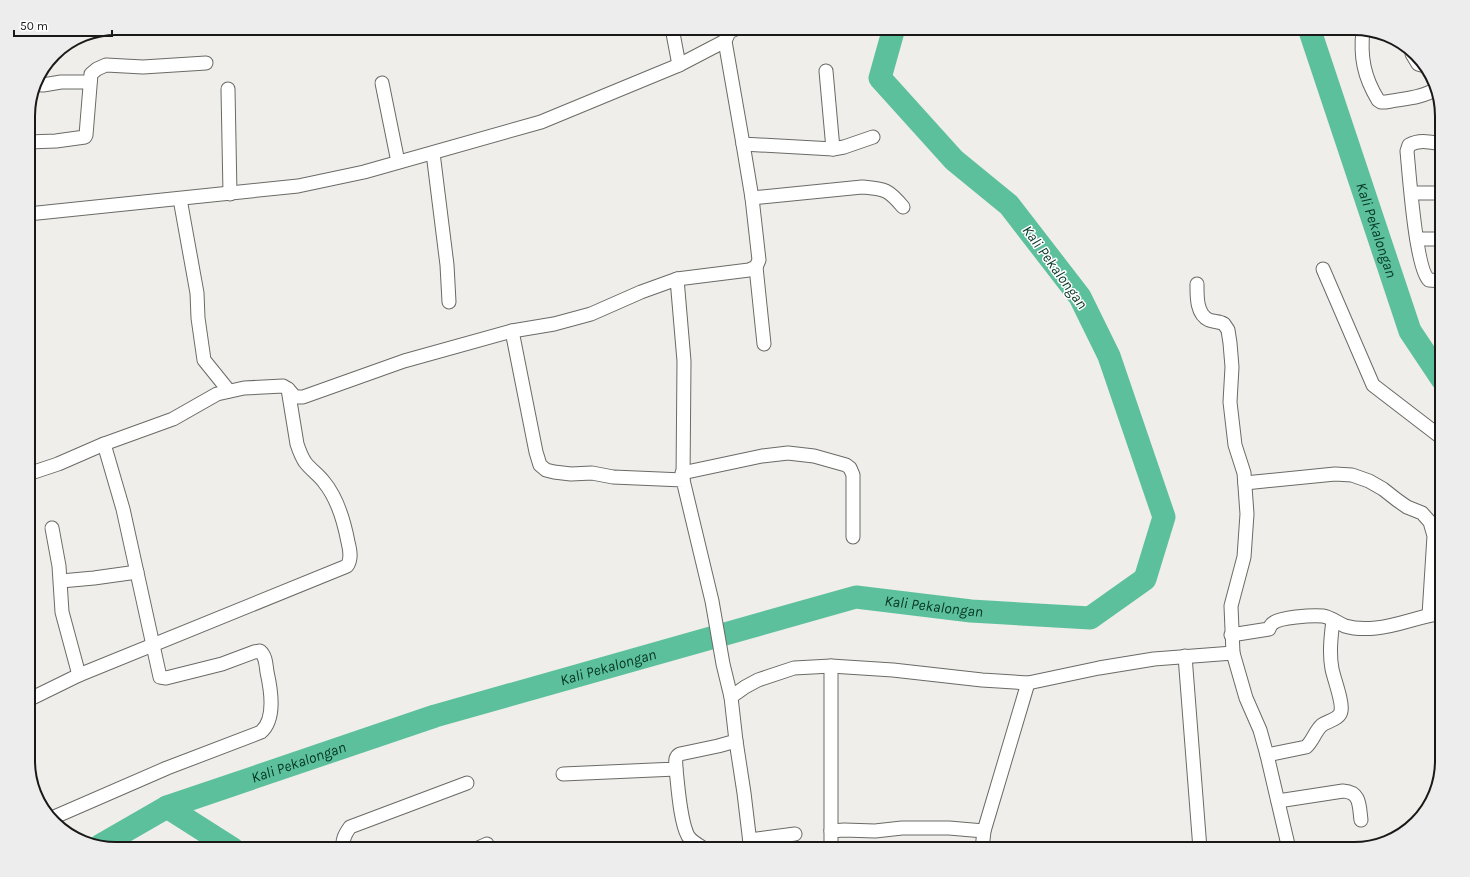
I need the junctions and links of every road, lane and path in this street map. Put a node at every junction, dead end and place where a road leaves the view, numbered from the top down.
1 (673, 35) edge
2 (728, 35) edge
3 (1362, 36) edge
4 (725, 41) junction
5 (206, 63) dead end
6 (679, 66) junction
7 (826, 71) dead end
8 (90, 82) junction
9 (382, 83) dead end
10 (41, 85) edge
11 (228, 89) dead end
12 (1431, 92) edge
13 (873, 137) dead end
14 (35, 142) edge
15 (1435, 143) edge
16 (743, 144) junction
17 (833, 149) junction
18 (433, 152) junction
19 (398, 162) junction
20 (1412, 193) junction
21 (1435, 193) edge
22 (230, 194) junction
23 (752, 198) junction
24 (180, 199) junction
25 (903, 207) dead end
26 (35, 213) edge
27 (1417, 239) junction
28 (1435, 239) edge
29 (756, 267) junction
30 (1323, 269) dead end
31 (677, 279) junction
32 (1435, 280) edge
33 (1198, 284) dead end
34 (449, 302) dead end
35 (512, 331) junction
36 (764, 344) dead end
37 (288, 389) junction
38 (229, 391) junction
39 (1435, 433) edge
40 (104, 444) junction
41 (35, 472) edge
42 (683, 476) junction
43 (1245, 483) junction
44 (52, 528) dead end
45 (853, 537) dead end
46 (137, 572) junction
47 (1435, 575) edge
48 (61, 581) junction
49 (1435, 614) edge
50 (1333, 620) junction
51 (1231, 635) junction
52 (153, 644) junction
53 (1233, 653) junction
54 (1185, 656) junction
55 (830, 666) junction
56 (79, 675) junction
57 (1028, 683) junction
58 (35, 697) edge
59 (731, 697) junction
60 (736, 741) junction
61 (1267, 754) junction
62 (676, 769) junction
63 (563, 774) dead end
64 (467, 783) dead end
65 (1278, 801) junction
66 (57, 816) edge
67 (1361, 820) dead end
68 (831, 831) junction
69 (984, 831) junction
70 (795, 834) dead end
71 (343, 842) edge
72 (694, 842) edge
73 (750, 842) edge
74 (759, 842) edge
75 (831, 842) edge
76 (983, 842) edge
77 (1199, 842) edge
78 (1287, 842) edge

1 - 6 street
2 - 4 street
3 - 12 street
4 - 6 street
4 - 16 street
5 - 8 street
6 - 18 street
7 - 17 street
8 - 10 street
8 - 14 street
9 - 19 street
11 - 22 street
13 - 17 street
15 - 20 street
16 - 17 street
16 - 23 street
18 - 19 street
18 - 34 street
19 - 22 street
20 - 21 street
20 - 27 street
22 - 24 street
23 - 25 street
23 - 29 street
24 - 26 street
24 - 38 street
27 - 28 street
27 - 32 street
29 - 31 street
29 - 36 street
30 - 39 street
31 - 35 street
31 - 42 street
33 - 43 street
35 - 37 street
35 - 42 street
37 - 38 street
37 - 52 street
38 - 40 street
40 - 41 street
40 - 46 street
42 - 45 street
42 - 59 street
43 - 47 street
43 - 51 street
44 - 48 street
46 - 48 street
46 - 52 street
48 - 56 street
49 - 50 street
50 - 51 street
50 - 61 street
51 - 53 street
52 - 56 street
52 - 66 street
53 - 54 street
53 - 61 street
54 - 57 street
54 - 77 street
55 - 57 street
55 - 59 street
55 - 68 street
56 - 58 street
57 - 69 street
59 - 60 street
60 - 62 street
60 - 73 street
61 - 65 street
62 - 63 street
62 - 72 street
64 - 71 street
65 - 67 street
65 - 78 street
68 - 69 street
68 - 75 street
69 - 76 street
70 - 74 street

